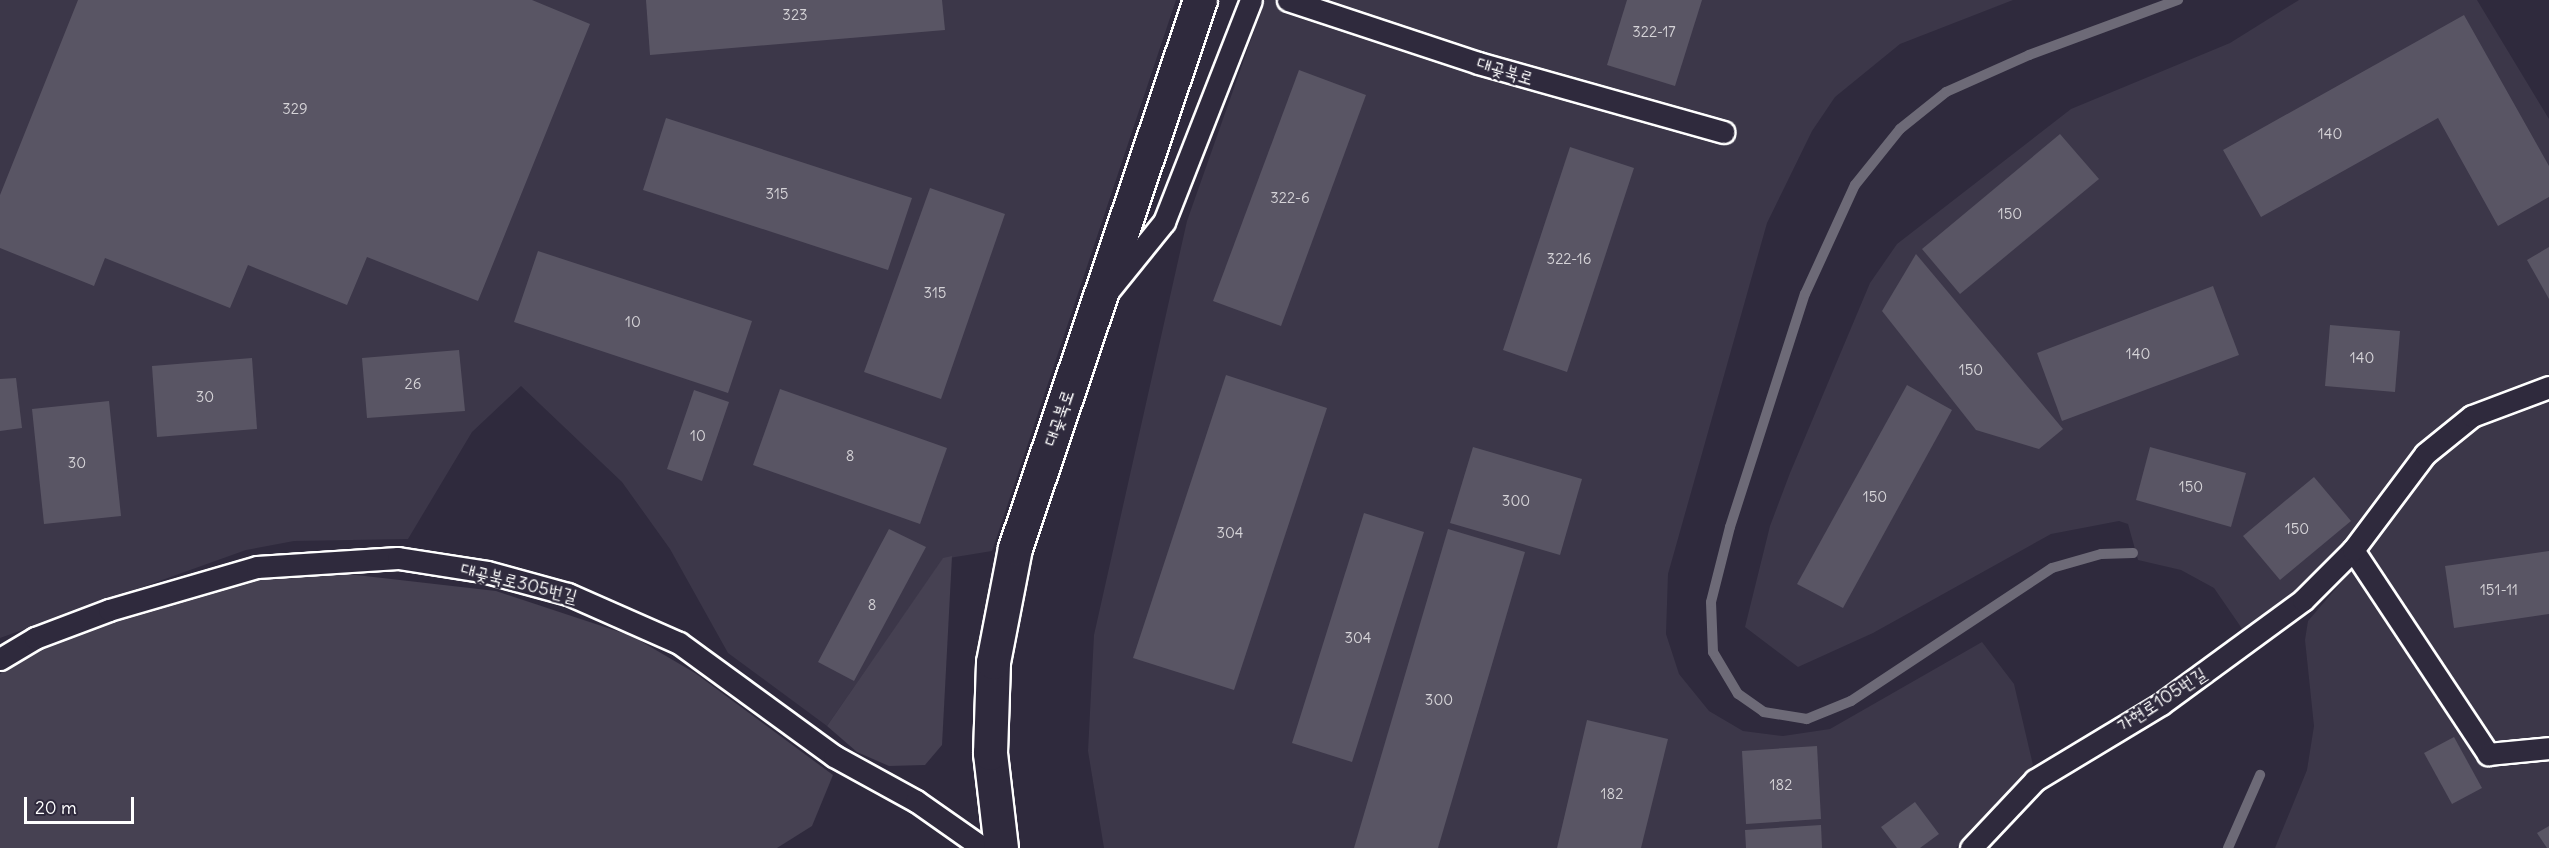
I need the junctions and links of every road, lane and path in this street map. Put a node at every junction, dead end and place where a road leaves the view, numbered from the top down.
1 (1200, 0) edge
2 (1251, 0) edge
3 (1288, 0) edge
4 (1724, 132) dead end
5 (1100, 300) junction
6 (2549, 387) edge
7 (2354, 550) junction
8 (0, 659) edge
9 (2549, 748) edge
10 (983, 848) edge
11 (1001, 848) edge
12 (1971, 848) edge

1 - 5 street, 대곶북로
2 - 5 lane
3 - 4 lane, 대곶북로
5 - 11 street, 대곶북로
6 - 7 lane, 가현로105번길
7 - 9 lane
7 - 12 lane, 가현로105번길
8 - 10 lane, 대곶북로305번길

